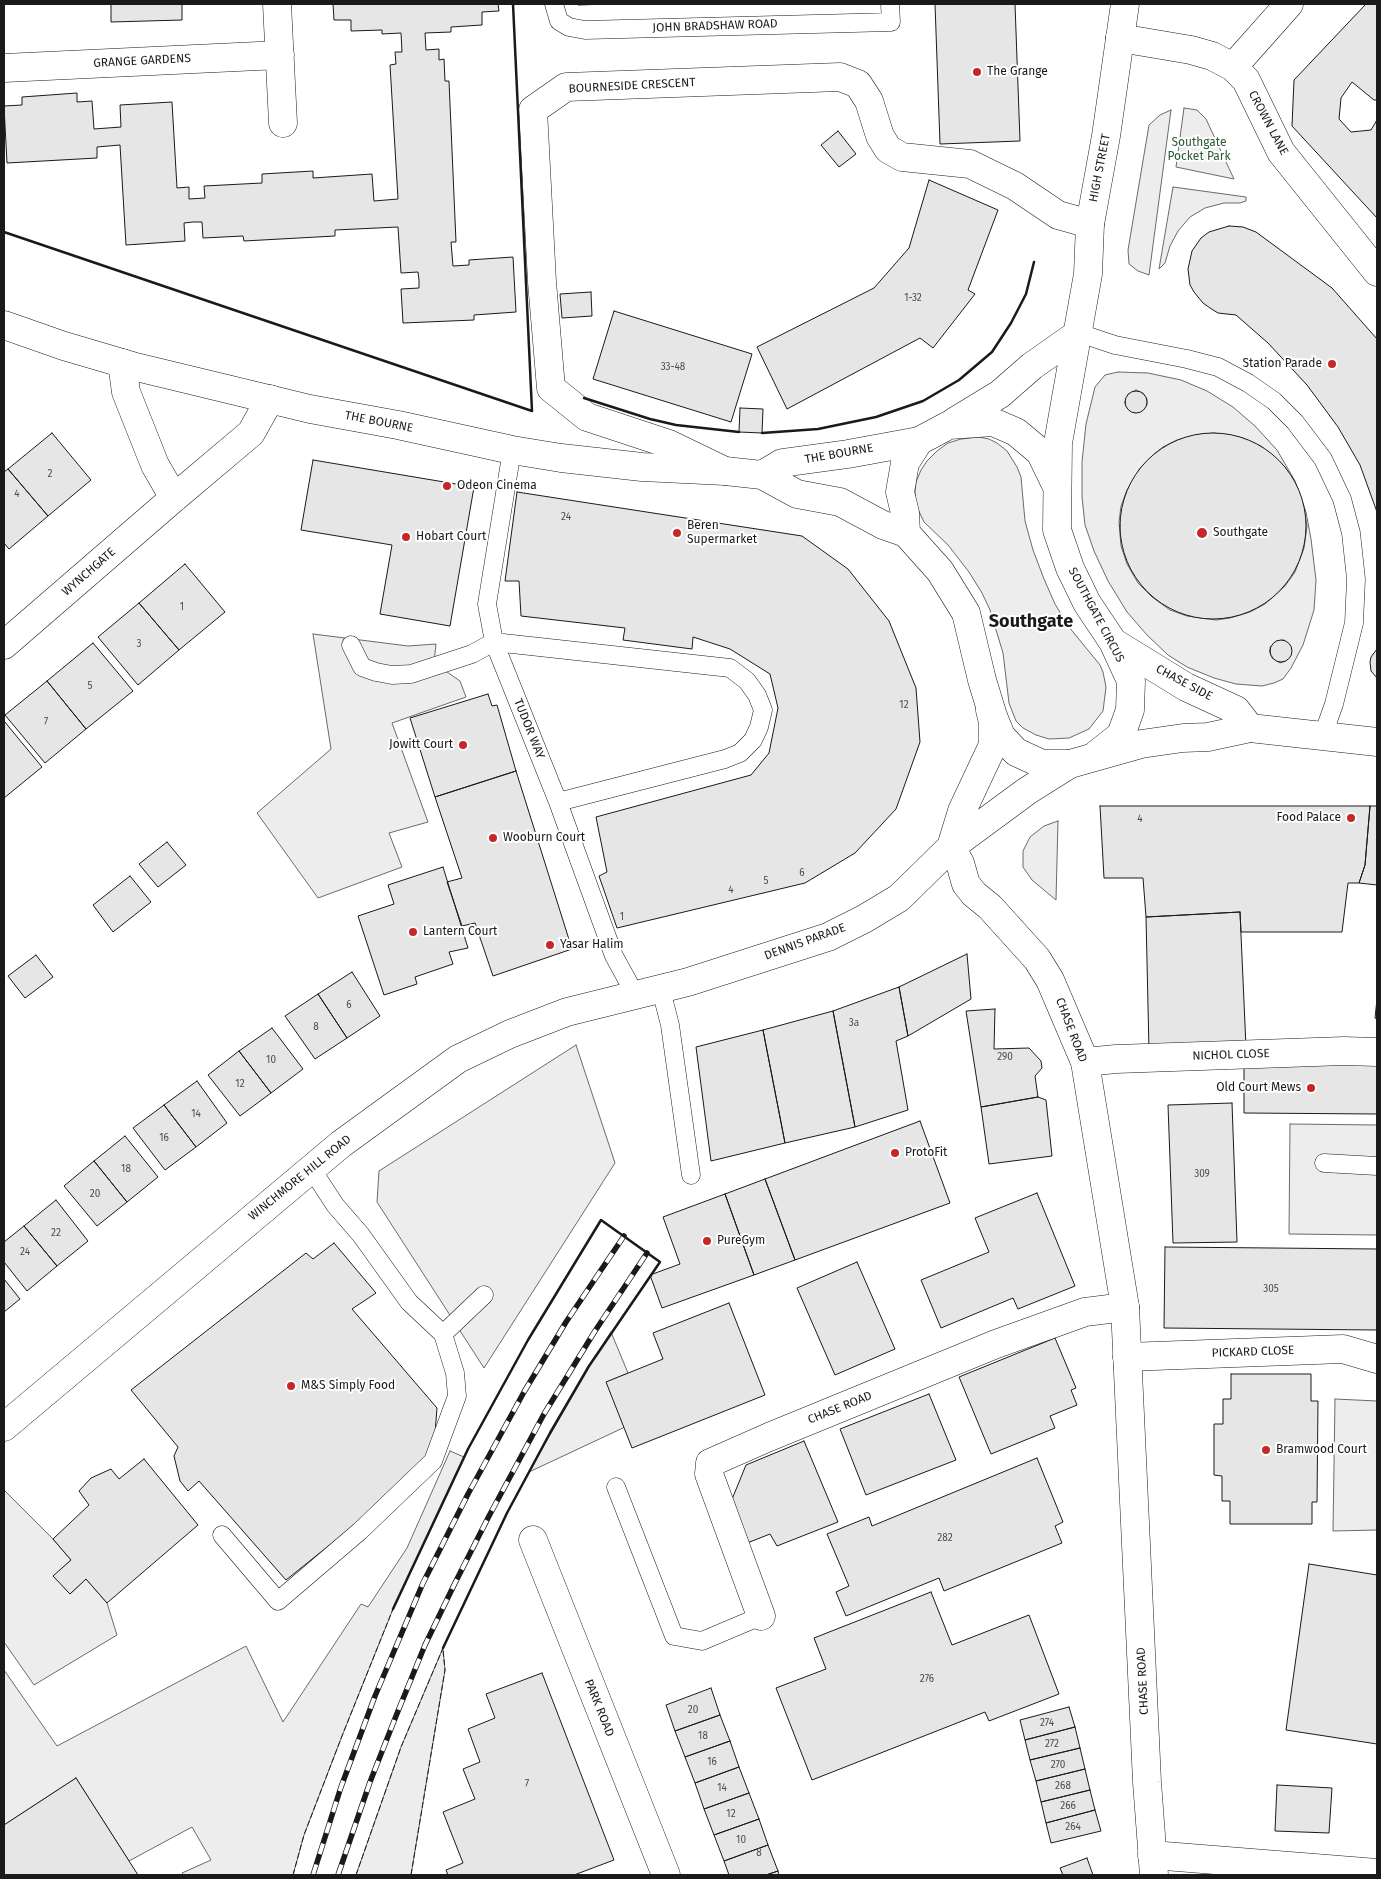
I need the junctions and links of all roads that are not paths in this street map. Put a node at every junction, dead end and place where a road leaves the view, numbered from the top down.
1 (277, 4) edge
2 (554, 4) edge
3 (890, 4) edge
4 (1125, 4) edge
5 (1289, 4) edge
6 (1120, 38) junction
7 (280, 55) junction
8 (1233, 67) junction
9 (4, 68) edge
10 (283, 123) dead end
11 (1090, 224) junction
12 (1377, 272) edge
13 (4, 325) edge
14 (1079, 333) junction
15 (122, 363) junction
16 (270, 399) junction
17 (949, 426) junction
18 (919, 441) junction
19 (512, 450) junction
20 (725, 471) junction
21 (762, 475) junction
22 (1057, 488) junction
23 (174, 498) junction
24 (906, 533) junction
25 (494, 642) junction
26 (1113, 642) junction
27 (4, 645) edge
28 (351, 645) dead end
29 (982, 680) junction
30 (1250, 728) junction
31 (1323, 735) junction
32 (1377, 742) edge
33 (1081, 761) junction
34 (558, 802) junction
35 (951, 847) junction
36 (649, 993) junction
37 (1377, 1052) edge
38 (1085, 1062) junction
39 (1324, 1163) dead end
40 (1377, 1166) edge
41 (311, 1168) junction
42 (691, 1175) dead end
43 (484, 1295) dead end
44 (1126, 1307) junction
45 (443, 1334) junction
46 (1127, 1357) junction
47 (1377, 1359) edge
48 (4, 1427) edge
49 (616, 1487) dead end
50 (222, 1535) dead end
51 (533, 1540) dead end
52 (761, 1616) joint
53 (1153, 1865) edge
54 (1377, 1874) edge
55 (666, 1875) edge

1 - 7 street
2 - 3 lane, JOHN BRADSHAW ROAD
4 - 6 street, HIGH STREET
5 - 8 street
6 - 8 street, CROWN LANE
6 - 11 street, HIGH STREET
7 - 9 street, GRANGE GARDENS
7 - 10 street
8 - 12 street, CROWN LANE
11 - 14 street, HIGH STREET
11 - 20 street, BOURNESIDE CRESCENT
13 - 15 street, THE BOURNE
14 - 17 street
14 - 22 street, HIGH STREET
14 - 31 lane
15 - 16 street, THE BOURNE
15 - 23 street
16 - 19 street, THE BOURNE
16 - 23 street, WYNCHGATE
17 - 18 street, SOUTHGATE CIRCUS
17 - 22 street, SOUTHGATE CIRCUS
18 - 21 street, THE BOURNE
18 - 24 street
19 - 20 street, THE BOURNE
19 - 25 lane, TUDOR WAY
20 - 21 street, THE BOURNE
21 - 24 street, THE BOURNE
22 - 26 street, SOUTHGATE CIRCUS
23 - 27 street, WYNCHGATE
24 - 29 street
25 - 28 lane
25 - 34 lane, TUDOR WAY
25 - 34 lane
26 - 30 street, CHASE SIDE
26 - 33 street, SOUTHGATE CIRCUS
29 - 33 street
29 - 35 street, DENNIS PARADE
30 - 31 street
30 - 33 street
31 - 32 street
33 - 35 street, DENNIS PARADE
34 - 36 lane, TUDOR WAY
35 - 36 street, DENNIS PARADE
35 - 38 street, CHASE ROAD
36 - 41 street, WINCHMORE HILL ROAD
36 - 42 lane, TUDOR WAY
37 - 38 street, NICHOL CLOSE
38 - 44 street, CHASE ROAD
39 - 40 lane
41 - 45 lane
41 - 48 street, WINCHMORE HILL ROAD
43 - 45 lane
44 - 46 street, CHASE ROAD
44 - 52 street, CHASE ROAD
45 - 50 lane
46 - 47 street, PICKARD CLOSE
46 - 53 street, CHASE ROAD
49 - 52 lane
51 - 55 street, PARK ROAD
53 - 54 street

